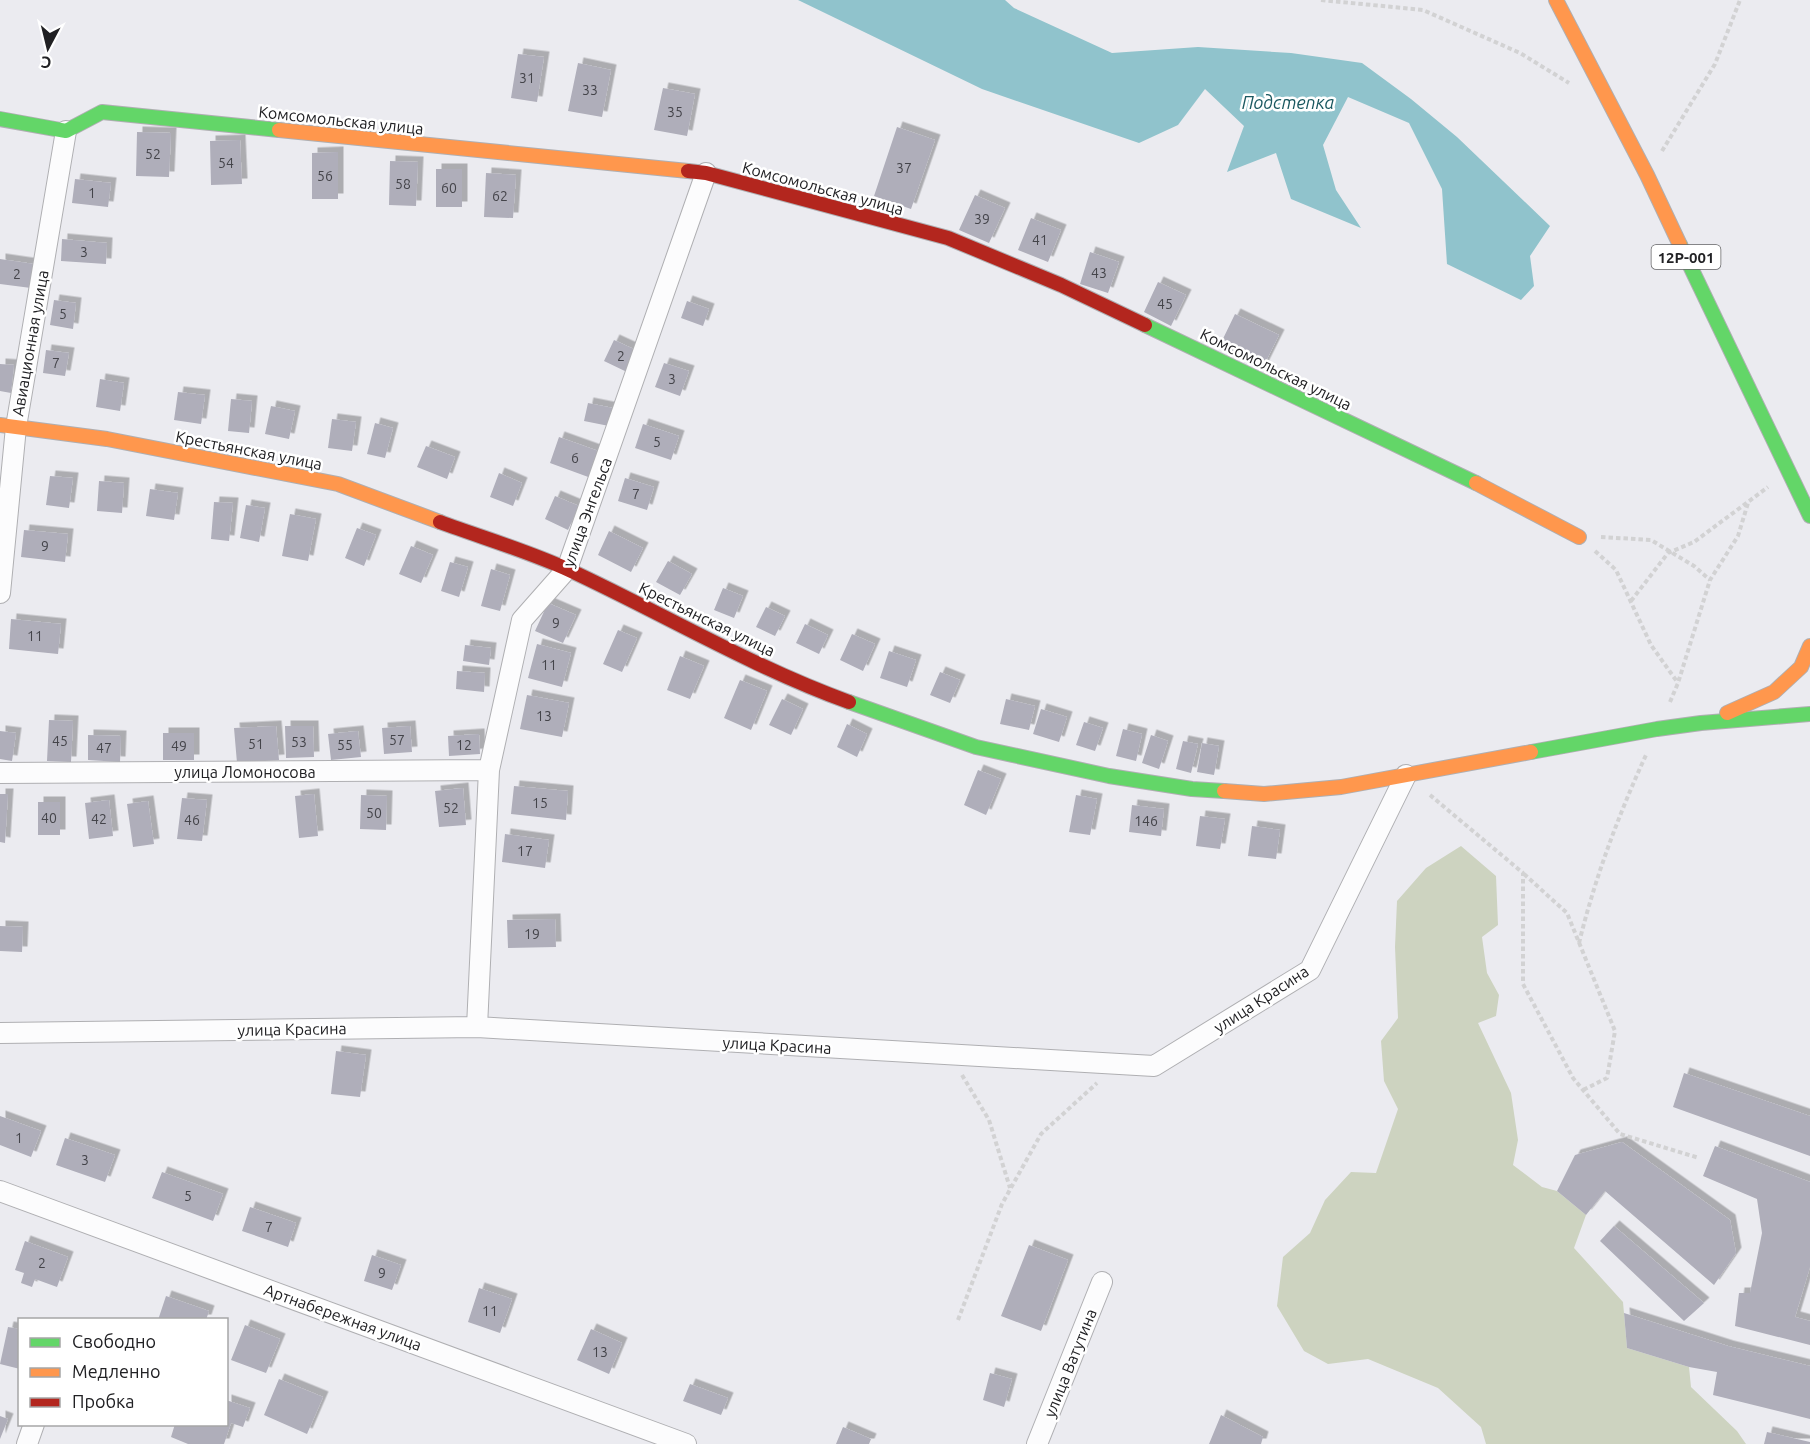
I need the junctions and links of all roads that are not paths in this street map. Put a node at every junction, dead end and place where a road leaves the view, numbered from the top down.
1 (1556, 0) edge
2 (0, 119) edge
3 (66, 131) junction
4 (706, 173) junction
5 (8, 426) edge
6 (1810, 516) edge
7 (1579, 537) road end
8 (567, 569) junction
9 (0, 593) edge
10 (1810, 646) edge
11 (1810, 714) edge
12 (1701, 723) junction
13 (489, 770) junction
14 (0, 773) edge
15 (1406, 775) junction
16 (477, 1027) junction
17 (0, 1033) edge
18 (0, 1191) edge
19 (1102, 1282) dead end
20 (34, 1426) edge
21 (27, 1444) edge
22 (686, 1444) edge
23 (1037, 1444) edge

1 - 6 street, 12Р-001
2 - 3 street
3 - 4 street, Комсомольская улица
3 - 5 street, Авиационная улица
4 - 7 street, Комсомольская улица
4 - 8 street, улица Энгельса
5 - 8 street, Крестьянская улица
5 - 9 street, Авиационная улица
8 - 13 street, улица Энгельса
8 - 15 street, Крестьянская улица
10 - 12 street
11 - 12 street
12 - 15 street, Крестьянская улица
13 - 14 street, улица Ломоносова
13 - 16 street, улица Энгельса
15 - 16 street, улица Красина
16 - 17 street, улица Красина
18 - 22 street, Артнабережная улица
19 - 23 street, улица Ватутина
20 - 21 street

